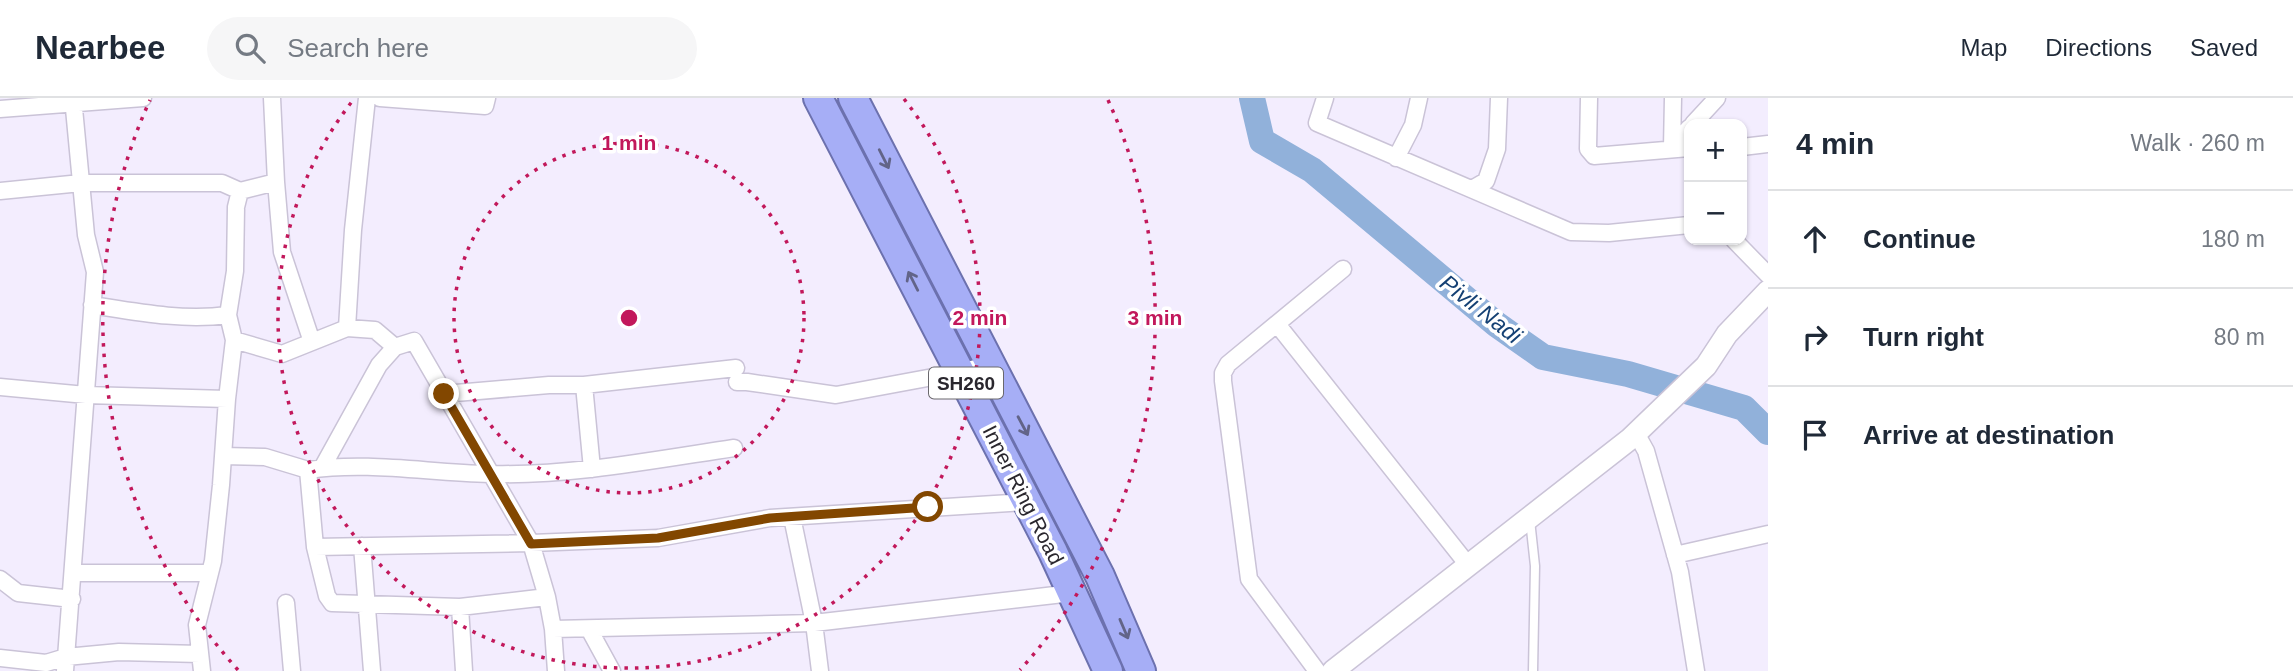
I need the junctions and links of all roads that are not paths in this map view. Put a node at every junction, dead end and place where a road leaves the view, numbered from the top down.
1 (143, 98) edge
2 (272, 98) edge
3 (367, 98) edge
4 (380, 98) edge
5 (487, 98) edge
6 (818, 98) edge
7 (853, 98) edge
8 (1325, 98) edge
9 (1419, 98) edge
10 (1499, 98) edge
11 (1590, 98) edge
12 (1673, 98) edge
13 (1717, 98) edge
14 (74, 100) edge
15 (0, 109) edge
16 (1698, 119) edge
17 (1684, 134) edge
18 (1768, 144) edge
19 (1747, 146) edge
20 (1672, 148) junction
21 (1684, 148) edge
22 (1396, 158) junction
23 (276, 182) junction
24 (81, 183) junction
25 (1481, 188) junction
26 (0, 191) edge
27 (240, 191) junction
28 (1684, 226) edge
29 (1739, 245) edge
30 (1343, 269) dead end
31 (1768, 275) edge
32 (1768, 291) edge
33 (92, 305) junction
34 (228, 315) junction
35 (1277, 324) junction
36 (347, 328) junction
37 (234, 340) junction
38 (312, 342) junction
39 (395, 347) junction
40 (991, 365) junction
41 (960, 372) junction
42 (584, 385) junction
43 (0, 387) edge
44 (444, 394) junction
45 (86, 395) junction
46 (227, 399) junction
47 (1636, 433) junction
48 (734, 448) dead end
49 (223, 456) junction
50 (315, 469) junction
51 (592, 469) junction
52 (490, 474) junction
53 (1027, 502) junction
54 (792, 517) junction
55 (1529, 518) junction
56 (1768, 534) edge
57 (531, 544) junction
58 (362, 546) junction
59 (315, 547) junction
60 (1675, 555) junction
61 (1468, 565) junction
62 (73, 573) junction
63 (210, 573) junction
64 (0, 579) edge
65 (1072, 593) junction
66 (547, 597) junction
67 (72, 599) junction
68 (286, 603) dead end
69 (367, 605) junction
70 (460, 607) junction
71 (814, 623) junction
72 (553, 629) junction
73 (589, 629) junction
74 (200, 654) junction
75 (0, 658) edge
76 (66, 664) edge
77 (202, 671) edge
78 (292, 671) edge
79 (372, 671) edge
80 (464, 671) edge
81 (556, 671) edge
82 (612, 671) edge
83 (820, 671) edge
84 (1108, 671) edge
85 (1141, 671) edge
86 (1317, 671) edge
87 (1333, 671) edge
88 (1533, 671) edge
89 (1696, 671) edge

1 - 14 street
2 - 23 street
3 - 36 street
4 - 5 street
41 -> 6 highway, Inner Ring Road / SH260
7 -> 40 highway, Inner Ring Road / SH260
8 - 22 street
9 - 22 street
10 - 25 street
11 - 20 street
12 - 20 street
13 - 16 street
14 - 15 street
14 - 24 street
17 - 20 street
18 - 19 street
20 - 21 street
22 - 25 street
23 - 27 street
23 - 38 street
24 - 26 street
24 - 27 street
24 - 33 street
25 - 28 street
27 - 34 street
29 - 31 street
30 - 35 street
32 - 47 street
33 - 34 street
33 - 45 street
34 - 37 street
35 - 61 street
35 - 86 street
36 - 38 street
36 - 39 street
37 - 38 street
37 - 46 street
39 - 44 street
39 - 50 street
40 - 41 street
40 -> 85 highway, Inner Ring Road / SH260
41 - 42 street
41 - 53 highway, Inner Ring Road / SH260
42 - 44 street
42 - 51 street
43 - 45 street
44 - 52 street
45 - 46 street
45 - 62 street
46 - 49 street
47 - 55 street
47 - 60 street
48 - 51 street
49 - 50 street
49 - 63 street
50 - 52 street
50 - 59 street
51 - 52 street
52 - 57 street
53 - 54 street
53 - 65 highway, Inner Ring Road / SH260
54 - 57 street
54 - 71 street
55 - 61 street
55 - 88 lane
56 - 60 street
57 - 58 street
57 - 66 street
58 - 59 street
58 - 69 street
59 - 69 street
60 - 89 street
61 - 87 street
62 - 63 street
62 - 67 street
63 - 74 street
64 - 67 street
65 - 71 street
65 - 84 highway, Inner Ring Road / SH260
66 - 70 street
66 - 72 street
67 - 76 street
68 - 78 street
69 - 70 street
69 - 79 street
70 - 80 street
71 - 73 street
71 - 83 street
72 - 73 street
72 - 81 street
73 - 82 street
74 - 76 street
74 - 77 street
75 - 76 street

